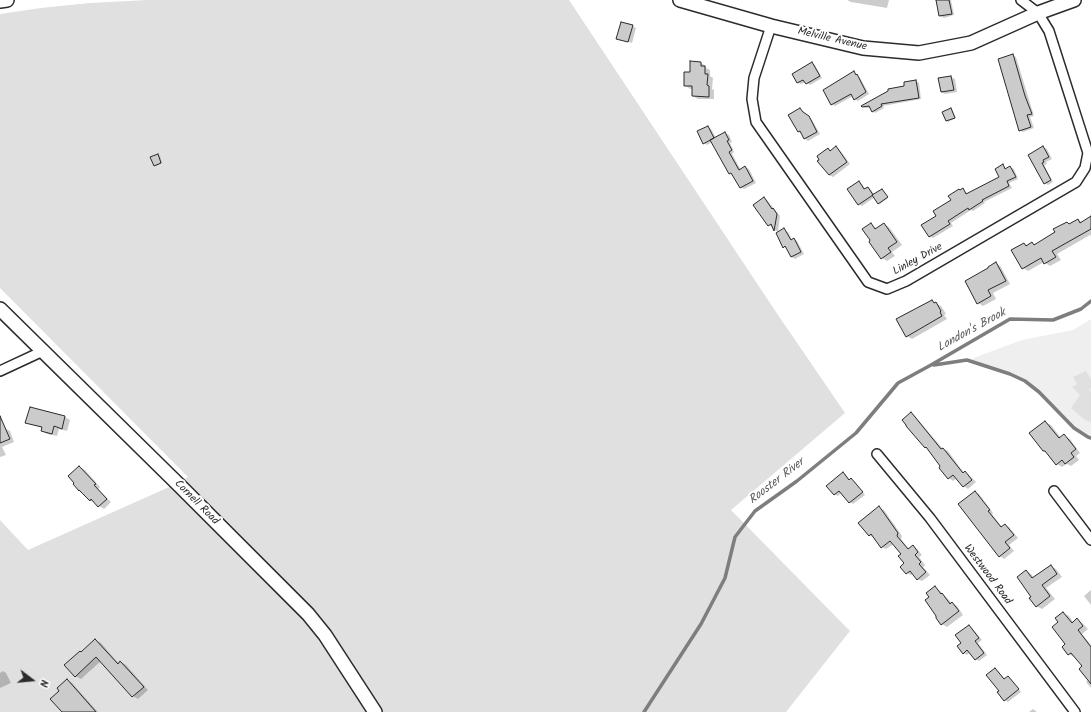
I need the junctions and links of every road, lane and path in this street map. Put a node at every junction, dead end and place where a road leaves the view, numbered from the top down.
1 (7, 0) edge
2 (680, 0) edge
3 (1021, 0) edge
4 (1074, 0) edge
5 (0, 1) edge
6 (1038, 14) junction
7 (771, 26) junction
8 (0, 308) edge
9 (43, 351) junction
10 (0, 371) edge
11 (877, 454) dead end
12 (1054, 491) dead end
13 (1091, 540) edge
14 (375, 712) edge
15 (1075, 712) edge

1 - 5 street
2 - 7 street, Melville Avenue
3 - 6 street, Linley Drive
4 - 6 street, Melville Avenue
6 - 7 street, Melville Avenue
6 - 7 street, Linley Drive
8 - 9 street, Cornell Road
9 - 10 street
9 - 14 street, Cornell Road
11 - 15 street, Westwood Road
12 - 13 street

